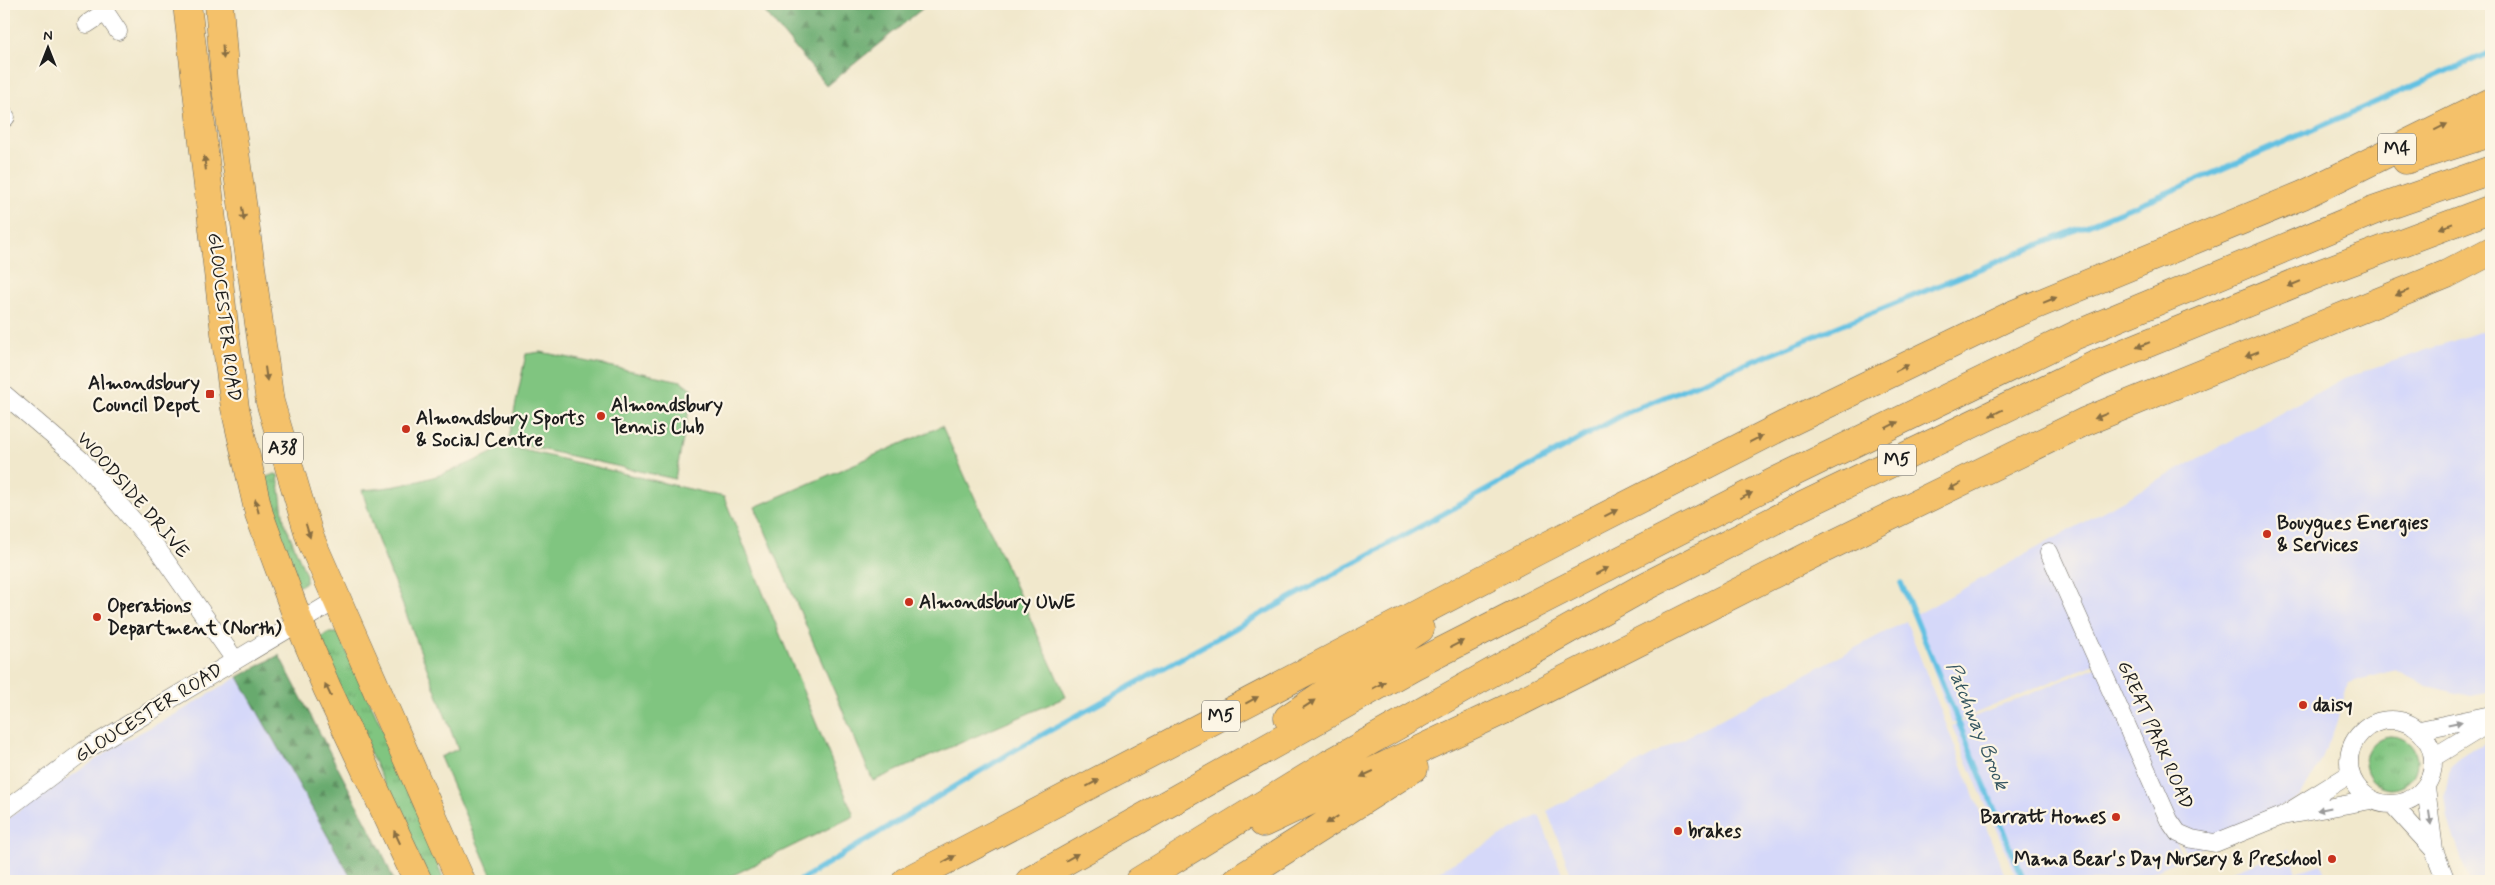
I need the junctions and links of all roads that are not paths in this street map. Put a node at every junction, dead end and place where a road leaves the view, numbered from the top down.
1 (186, 4) edge
2 (219, 4) edge
3 (103, 8) edge
4 (87, 24) dead end
5 (118, 31) dead end
6 (2491, 102) edge
7 (2491, 133) edge
8 (2491, 170) edge
9 (2302, 195) junction
10 (2491, 209) edge
11 (2491, 250) edge
12 (2491, 264) edge
13 (2447, 274) junction
14 (4, 394) edge
15 (1537, 551) junction
16 (2049, 552) dead end
17 (338, 599) junction
18 (299, 622) junction
19 (235, 660) junction
20 (1506, 709) junction
21 (2491, 716) edge
22 (2491, 722) edge
23 (2420, 730) junction
24 (2434, 758) junction
25 (2350, 774) junction
26 (2426, 787) junction
27 (2372, 800) junction
28 (2392, 804) junction
29 (4, 811) edge
30 (2282, 816) junction
31 (1123, 829) junction
32 (2434, 850) junction
33 (1145, 878) edge
34 (418, 881) edge
35 (461, 881) edge
36 (906, 881) edge
37 (1030, 881) edge
38 (1236, 881) edge
39 (2446, 881) edge

18 -> 1 main road, GLOUCESTER ROAD / A38
2 -> 17 main road, GLOUCESTER ROAD / A38
3 - 4 street
3 - 5 street
9 -> 6 main road, M4
7 - 9 main road, M5
31 -> 8 main road, M5
15 -> 9 main road, M5
10 -> 33 main road, M5
11 - 13 main road, M5
12 - 13 main road, M5
13 -> 20 main road, M5
14 - 19 street, WOODSIDE DRIVE
31 -> 15 main road, M5
36 -> 15 main road, M5
16 - 30 street, GREAT PARK ROAD
17 - 18 street, GLOUCESTER ROAD
17 - 35 main road, GLOUCESTER ROAD / A38
18 - 19 street, GLOUCESTER ROAD
34 -> 18 main road, GLOUCESTER ROAD / A38
19 - 29 street, GLOUCESTER ROAD
20 -> 33 main road, M5
20 -> 38 main road, M5
23 -> 21 street
22 - 24 street
23 - 24 street
23 - 25 street
24 - 26 street
25 - 27 street
25 - 30 street, GREAT PARK ROAD
26 - 28 street
26 -> 32 street
27 - 28 street
27 -> 30 street, GREAT PARK ROAD
28 - 32 street
37 -> 31 main road, M5
32 - 39 street

